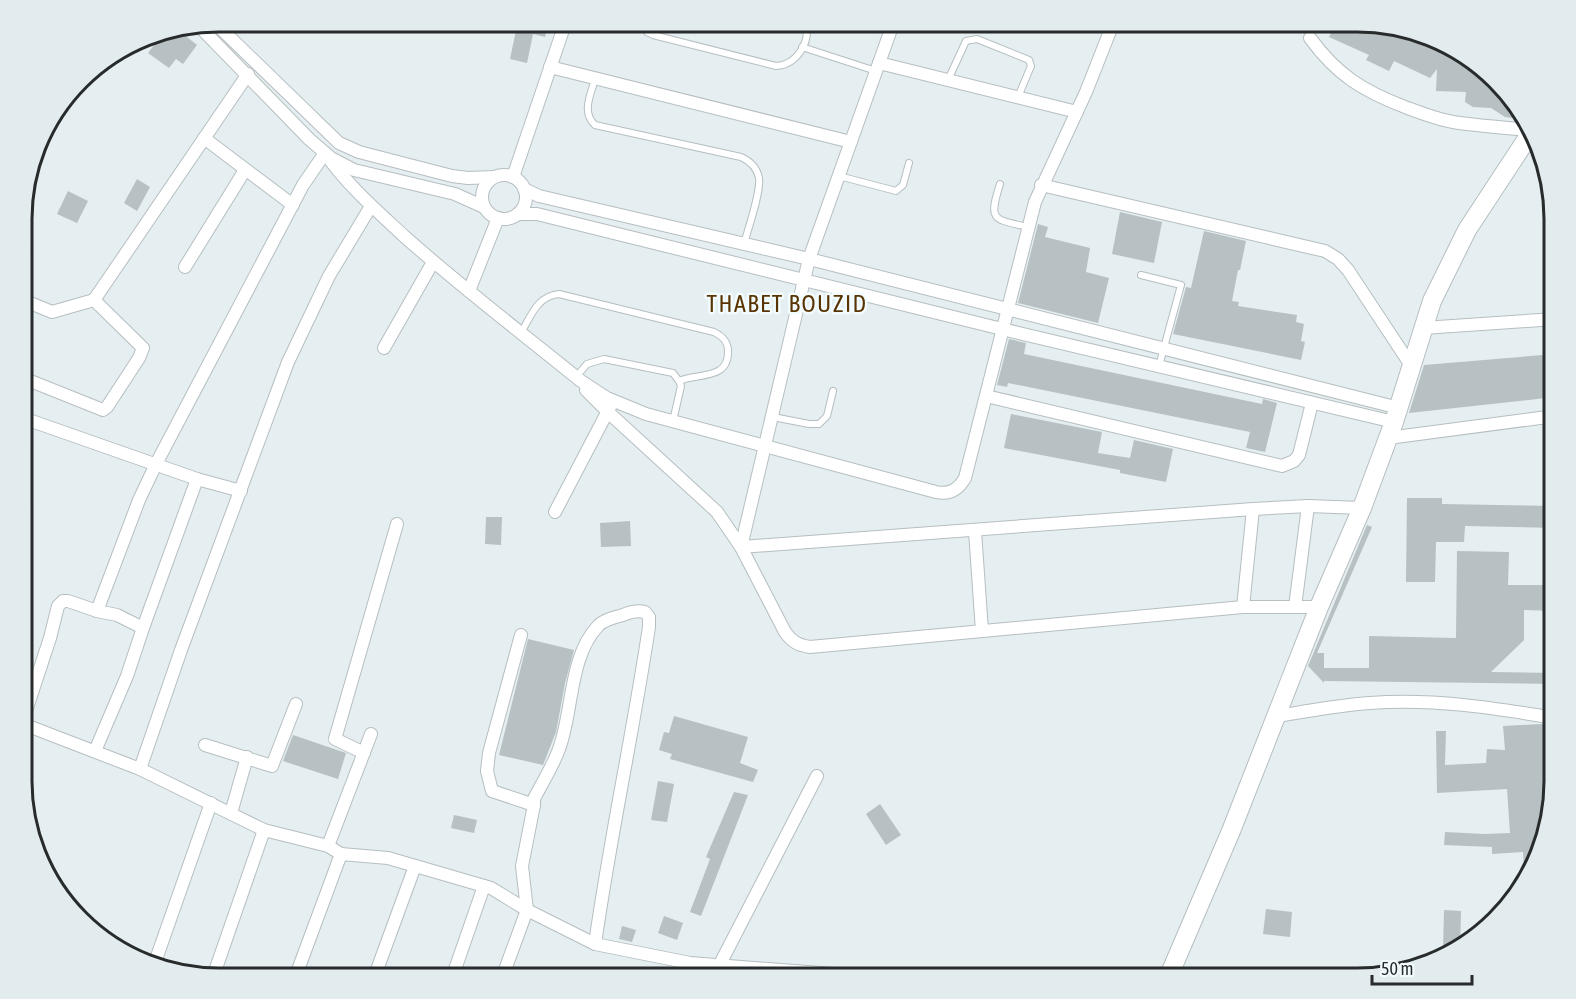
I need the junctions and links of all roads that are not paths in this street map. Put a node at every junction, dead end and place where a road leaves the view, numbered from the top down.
1 (224, 32) edge
2 (562, 32) edge
3 (647, 32) edge
4 (807, 32) edge
5 (890, 32) edge
6 (1110, 32) edge
7 (206, 33) edge
8 (1310, 38) dead end
9 (802, 47) junction
10 (550, 67) junction
11 (878, 67) junction
12 (248, 74) junction
13 (595, 78) junction
14 (948, 80) junction
15 (1018, 97) junction
16 (1077, 112) junction
17 (1522, 130) edge
18 (204, 138) junction
19 (1526, 139) edge
20 (850, 142) junction
21 (325, 153) junction
22 (909, 163) dead end
23 (245, 170) junction
24 (838, 176) junction
25 (495, 177) junction
26 (513, 177) junction
27 (1000, 184) dead end
28 (1041, 185) junction
29 (524, 189) junction
30 (292, 205) junction
31 (371, 206) junction
32 (484, 207) junction
33 (518, 214) junction
34 (498, 218) junction
35 (1028, 227) junction
36 (744, 244) junction
37 (809, 259) junction
38 (433, 262) junction
39 (185, 267) dead end
40 (1141, 275) dead end
41 (803, 281) junction
42 (469, 291) junction
43 (94, 300) junction
44 (32, 304) edge
45 (1007, 309) junction
46 (1544, 320) edge
47 (1423, 328) junction
48 (1002, 329) junction
49 (521, 333) junction
50 (384, 348) dead end
51 (1164, 348) junction
52 (1159, 366) junction
53 (1412, 367) junction
54 (576, 377) junction
55 (679, 381) junction
56 (32, 382) edge
57 (833, 391) dead end
58 (986, 396) junction
59 (1312, 403) junction
60 (610, 406) junction
61 (1544, 416) edge
62 (773, 417) junction
63 (32, 421) edge
64 (674, 421) junction
65 (1394, 422) junction
66 (766, 446) junction
67 (156, 464) junction
68 (197, 479) junction
69 (241, 491) junction
70 (1308, 506) junction
71 (1362, 508) junction
72 (1253, 509) junction
73 (555, 512) dead end
74 (397, 524) dead end
75 (975, 531) junction
76 (741, 547) junction
77 (1243, 607) junction
78 (1295, 607) junction
79 (1319, 607) junction
80 (98, 611) junction
81 (143, 628) junction
82 (982, 631) junction
83 (521, 635) dead end
84 (32, 694) edge
85 (296, 704) dead end
86 (1278, 716) junction
87 (1544, 716) edge
88 (32, 726) edge
89 (371, 734) dead end
90 (205, 744) dead end
91 (96, 752) junction
92 (364, 753) junction
93 (247, 757) junction
94 (140, 769) junction
95 (817, 776) dead end
96 (211, 803) junction
97 (534, 805) junction
98 (231, 813) junction
99 (264, 830) junction
100 (328, 846) junction
101 (340, 854) junction
102 (415, 866) junction
103 (484, 886) junction
104 (527, 910) junction
105 (595, 944) junction
106 (157, 957) edge
107 (719, 966) junction
108 (1173, 967) edge
109 (216, 968) edge
110 (299, 968) edge
111 (378, 968) edge
112 (456, 968) edge
113 (506, 968) edge
114 (724, 968) edge

1 - 25 street
2 - 10 street
3 - 9 lane
4 - 9 lane
5 - 11 street
6 - 16 street
7 - 12 street
8 - 17 street
9 - 11 lane
10 - 13 street
10 - 26 street
11 - 14 street
11 - 20 street
12 - 18 street
12 - 21 street
13 - 20 street
13 - 36 lane
14 - 15 street
14 - 15 lane
15 - 16 street
16 - 28 street
18 - 23 street
18 - 43 street
19 - 47 street
20 - 24 street
21 - 30 street
21 - 31 street
21 - 32 street
22 - 24 lane
23 - 30 street
23 - 39 street
24 - 37 street
25 - 26 street
25 - 32 street
26 - 29 street
27 - 35 lane
28 - 35 street
28 - 53 street
29 - 33 street
29 - 36 street
30 - 67 street
31 - 38 street
31 - 69 street
32 - 34 street
33 - 34 street
33 - 41 street
34 - 42 street
35 - 45 street
36 - 37 street
37 - 41 street
37 - 45 street
38 - 42 street
38 - 50 street
40 - 51 lane
41 - 48 street
41 - 62 street
42 - 49 street
43 - 44 street
43 - 56 street
45 - 48 street
45 - 51 street
46 - 47 street
47 - 53 street
48 - 52 street
48 - 58 street
49 - 54 street
49 - 55 lane
51 - 52 lane
51 - 65 street
52 - 59 street
53 - 65 street
54 - 55 lane
54 - 60 street
55 - 64 lane
57 - 62 lane
58 - 59 street
58 - 66 street
59 - 65 street
60 - 64 street
60 - 73 street
60 - 76 street
61 - 65 street
62 - 66 street
63 - 67 street
64 - 66 street
65 - 71 street
66 - 76 street
67 - 68 street
67 - 80 street
68 - 69 street
68 - 81 street
69 - 94 street
70 - 71 street
70 - 72 street
70 - 78 street
71 - 79 street
72 - 75 street
72 - 77 street
74 - 92 street
75 - 76 street
75 - 82 street
76 - 82 street
77 - 78 street
77 - 82 street
78 - 79 street
79 - 86 street
80 - 81 street
80 - 84 street
81 - 91 street
83 - 97 street
85 - 93 street
86 - 87 street
86 - 108 street
88 - 91 street
89 - 92 street
90 - 93 street
91 - 94 street
92 - 100 street
93 - 98 street
94 - 96 street
95 - 107 street
96 - 98 street
96 - 106 street
97 - 104 street
97 - 105 street
98 - 99 street
99 - 100 street
99 - 109 street
100 - 101 street
101 - 102 street
101 - 110 street
102 - 103 street
102 - 111 street
103 - 104 street
103 - 112 street
104 - 105 street
104 - 113 street
105 - 107 street
107 - 114 street

